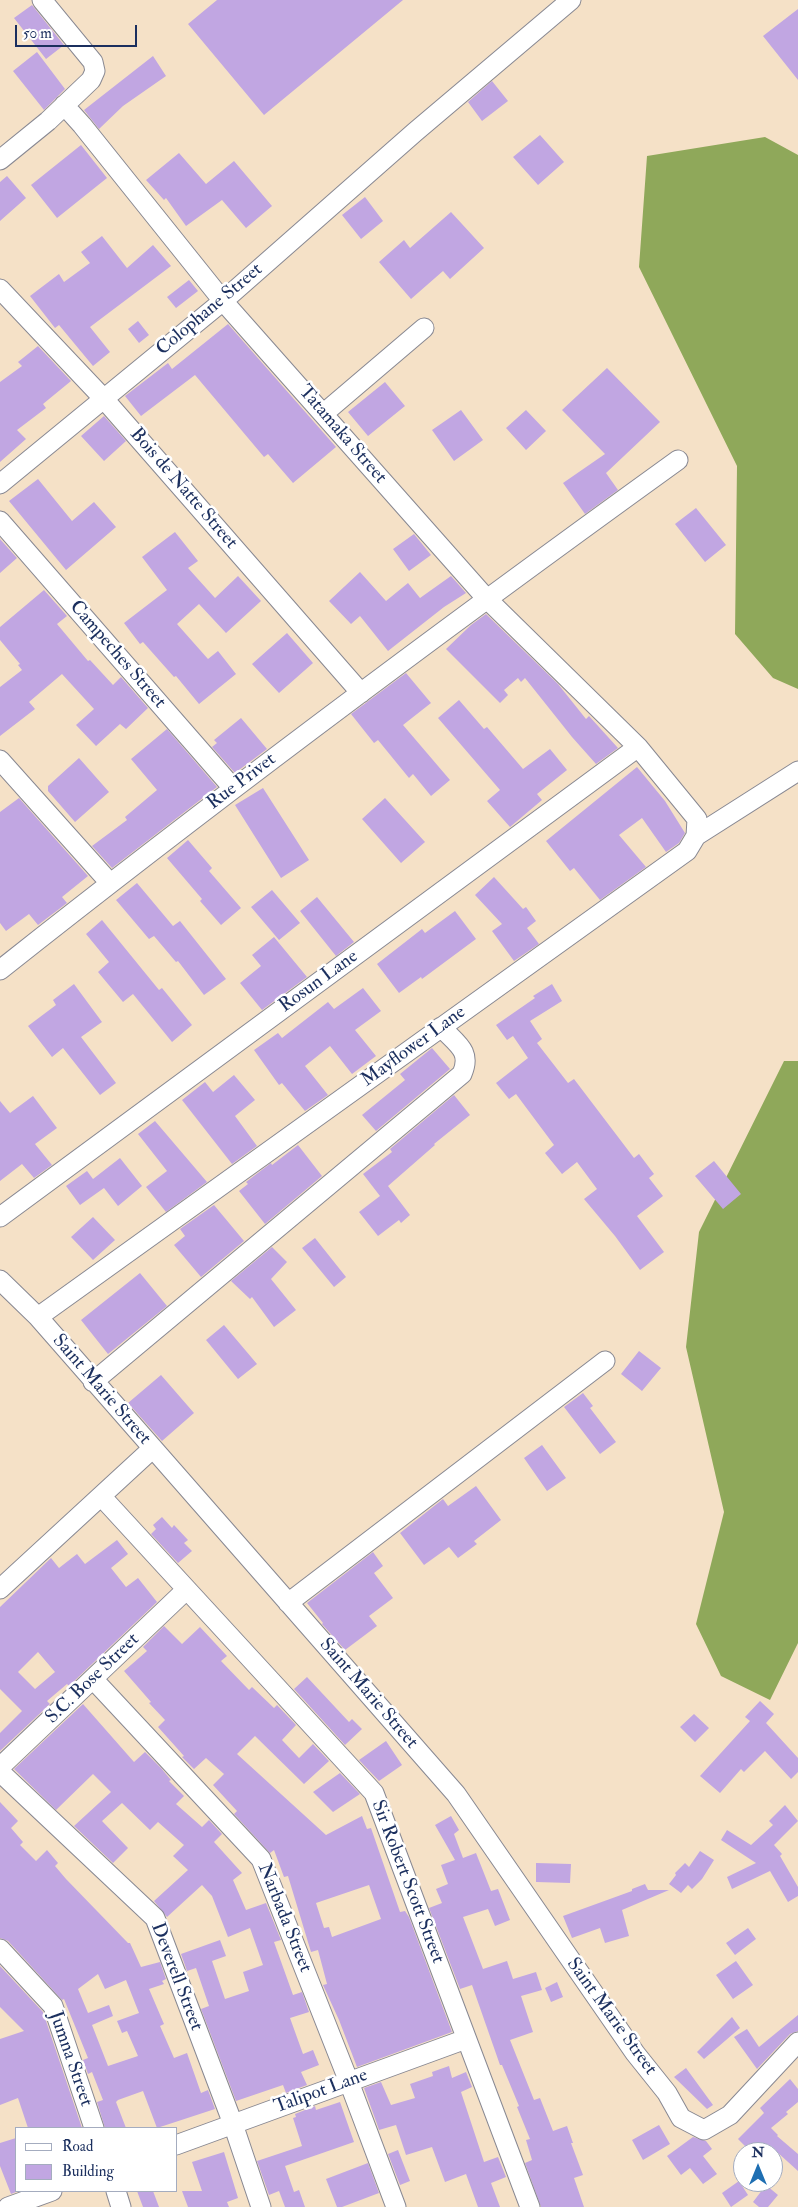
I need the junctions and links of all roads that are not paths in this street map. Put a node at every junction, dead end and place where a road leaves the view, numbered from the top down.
1 (42, 0) edge
2 (571, 0) edge
3 (64, 105) junction
4 (0, 160) edge
5 (0, 289) edge
6 (223, 301) junction
7 (424, 328) dead end
8 (104, 399) junction
9 (323, 414) junction
10 (678, 460) dead end
11 (0, 484) edge
12 (0, 522) edge
13 (486, 598) junction
14 (361, 693) junction
15 (638, 747) junction
16 (0, 760) edge
17 (798, 771) edge
18 (233, 788) junction
19 (696, 836) junction
20 (110, 883) junction
21 (0, 970) edge
22 (441, 1028) junction
23 (0, 1217) edge
24 (0, 1280) edge
25 (38, 1317) junction
26 (605, 1361) dead end
27 (94, 1382) junction
28 (152, 1449) junction
29 (101, 1496) junction
30 (0, 1588) edge
31 (186, 1590) junction
32 (288, 1604) junction
33 (93, 1679) junction
34 (0, 1767) edge
35 (0, 1772) edge
36 (0, 1949) edge
37 (466, 2039) junction
38 (798, 2042) edge
39 (349, 2082) junction
40 (233, 2124) junction
41 (94, 2127) edge
42 (178, 2144) edge
43 (49, 2192) edge
44 (116, 2192) edge
45 (8, 2207) edge
46 (121, 2207) edge
47 (261, 2207) edge
48 (396, 2207) edge
49 (530, 2207) edge

1 - 3 street
2 - 6 street, Colophane Street
3 - 4 street
3 - 6 street, Tatamaka Street
5 - 8 street, Bois de Natte Street
6 - 8 street, Colophane Street
6 - 9 street, Tatamaka Street
7 - 9 street
8 - 11 street, Colophane Street
8 - 14 street, Bois de Natte Street
9 - 13 street, Tatamaka Street
10 - 13 street, Rue Privet
12 - 18 street, Campeches Street
13 - 14 street, Rue Privet
13 - 15 street, Tatamaka Street
14 - 18 street, Rue Privet
15 - 19 street
15 - 23 street, Rosun Lane
16 - 20 street
17 - 19 street, Mayflower Lane
18 - 20 street, Rue Privet
19 - 22 street, Mayflower Lane
20 - 21 street, Rue Privet
22 - 25 street, Mayflower Lane
22 - 27 street
24 - 25 street, Saint Marie Street
25 - 27 street, Saint Marie Street
26 - 32 street
27 - 28 street, Saint Marie Street
28 - 29 street
28 - 32 street, Saint Marie Street
29 - 30 street
29 - 31 street, Sir Robert Scott Street
31 - 33 street, S.C. Bose Street
31 - 37 street, Sir Robert Scott Street
32 - 38 street, Saint Marie Street
33 - 34 street, S.C. Bose Street
33 - 39 street, Narbada Street
35 - 40 street, Deverell Street
36 - 41 street, Jumna Street
37 - 39 street, Talipot Lane
37 - 49 street, Sir Robert Scott Street
39 - 40 street, Talipot Lane
39 - 48 street, Narbada Street
40 - 42 street, Talipot Lane
40 - 47 street, Deverell Street
43 - 45 street
44 - 46 street

